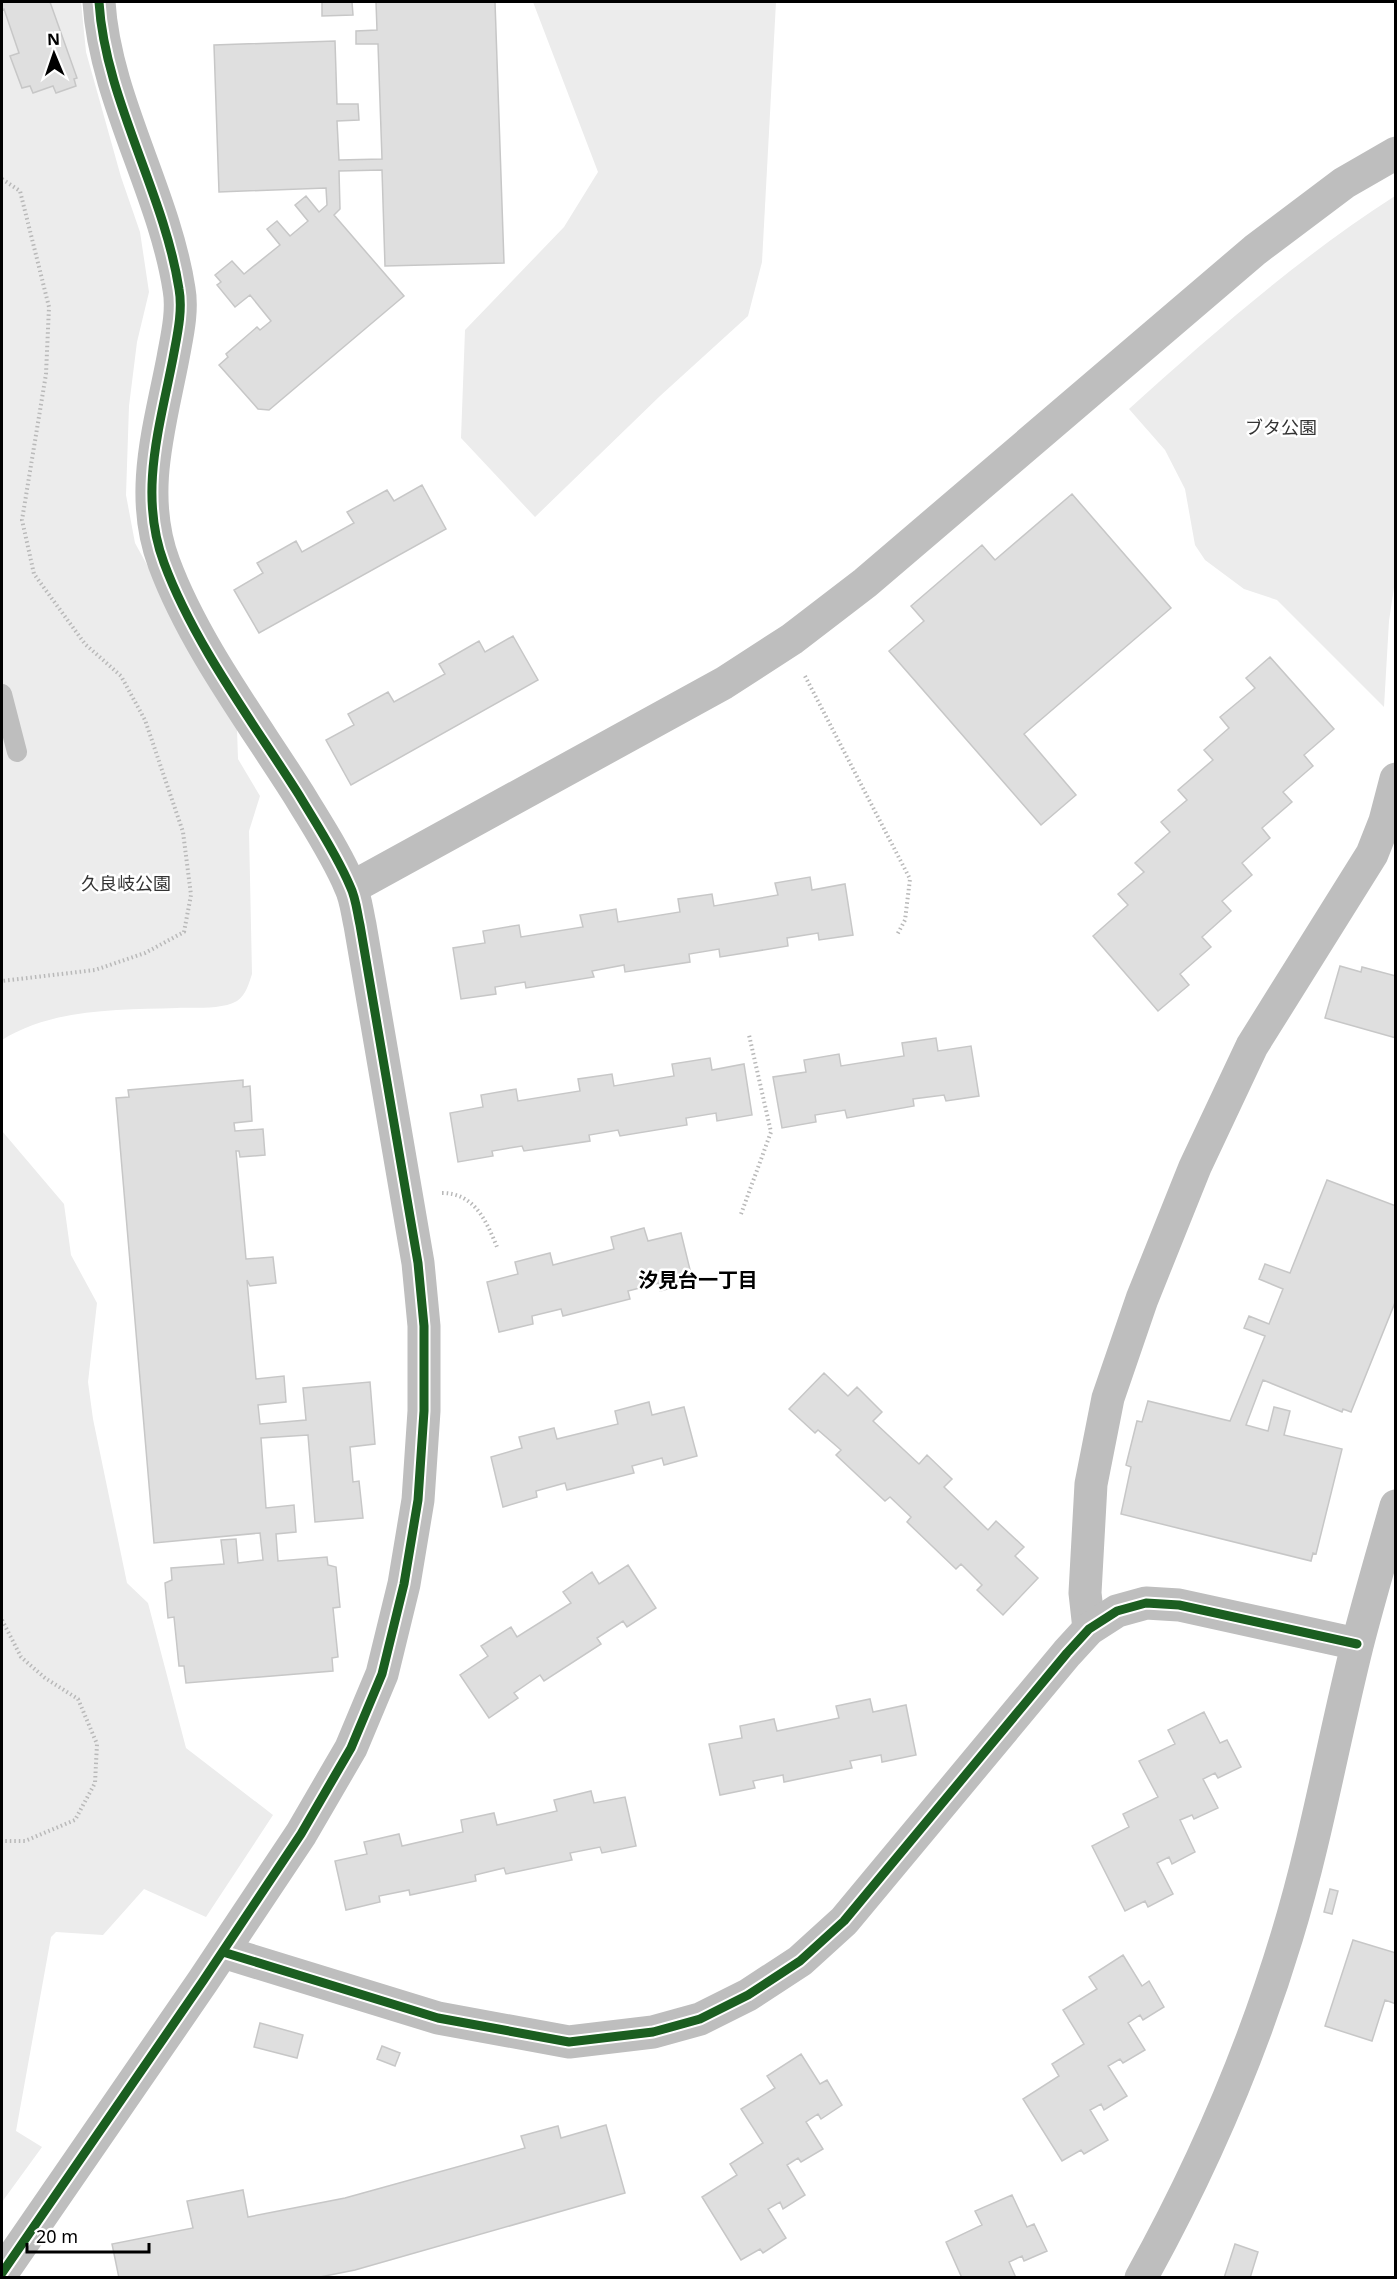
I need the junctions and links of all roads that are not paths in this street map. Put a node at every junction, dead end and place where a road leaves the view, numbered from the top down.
1 (99, 2) edge
2 (1395, 153) edge
3 (2, 694) edge
4 (17, 752) dead end
5 (1395, 779) edge
6 (351, 888) junction
7 (1395, 1506) edge
8 (1089, 1629) junction
9 (1357, 1644) junction
10 (223, 1952) junction
11 (2, 2273) edge
12 (1141, 2277) edge

1 - 6 street
2 - 6 street
3 - 4 lane
5 - 8 street
6 - 10 street
7 - 9 street
8 - 9 street
8 - 10 street
9 - 12 street
10 - 11 street

